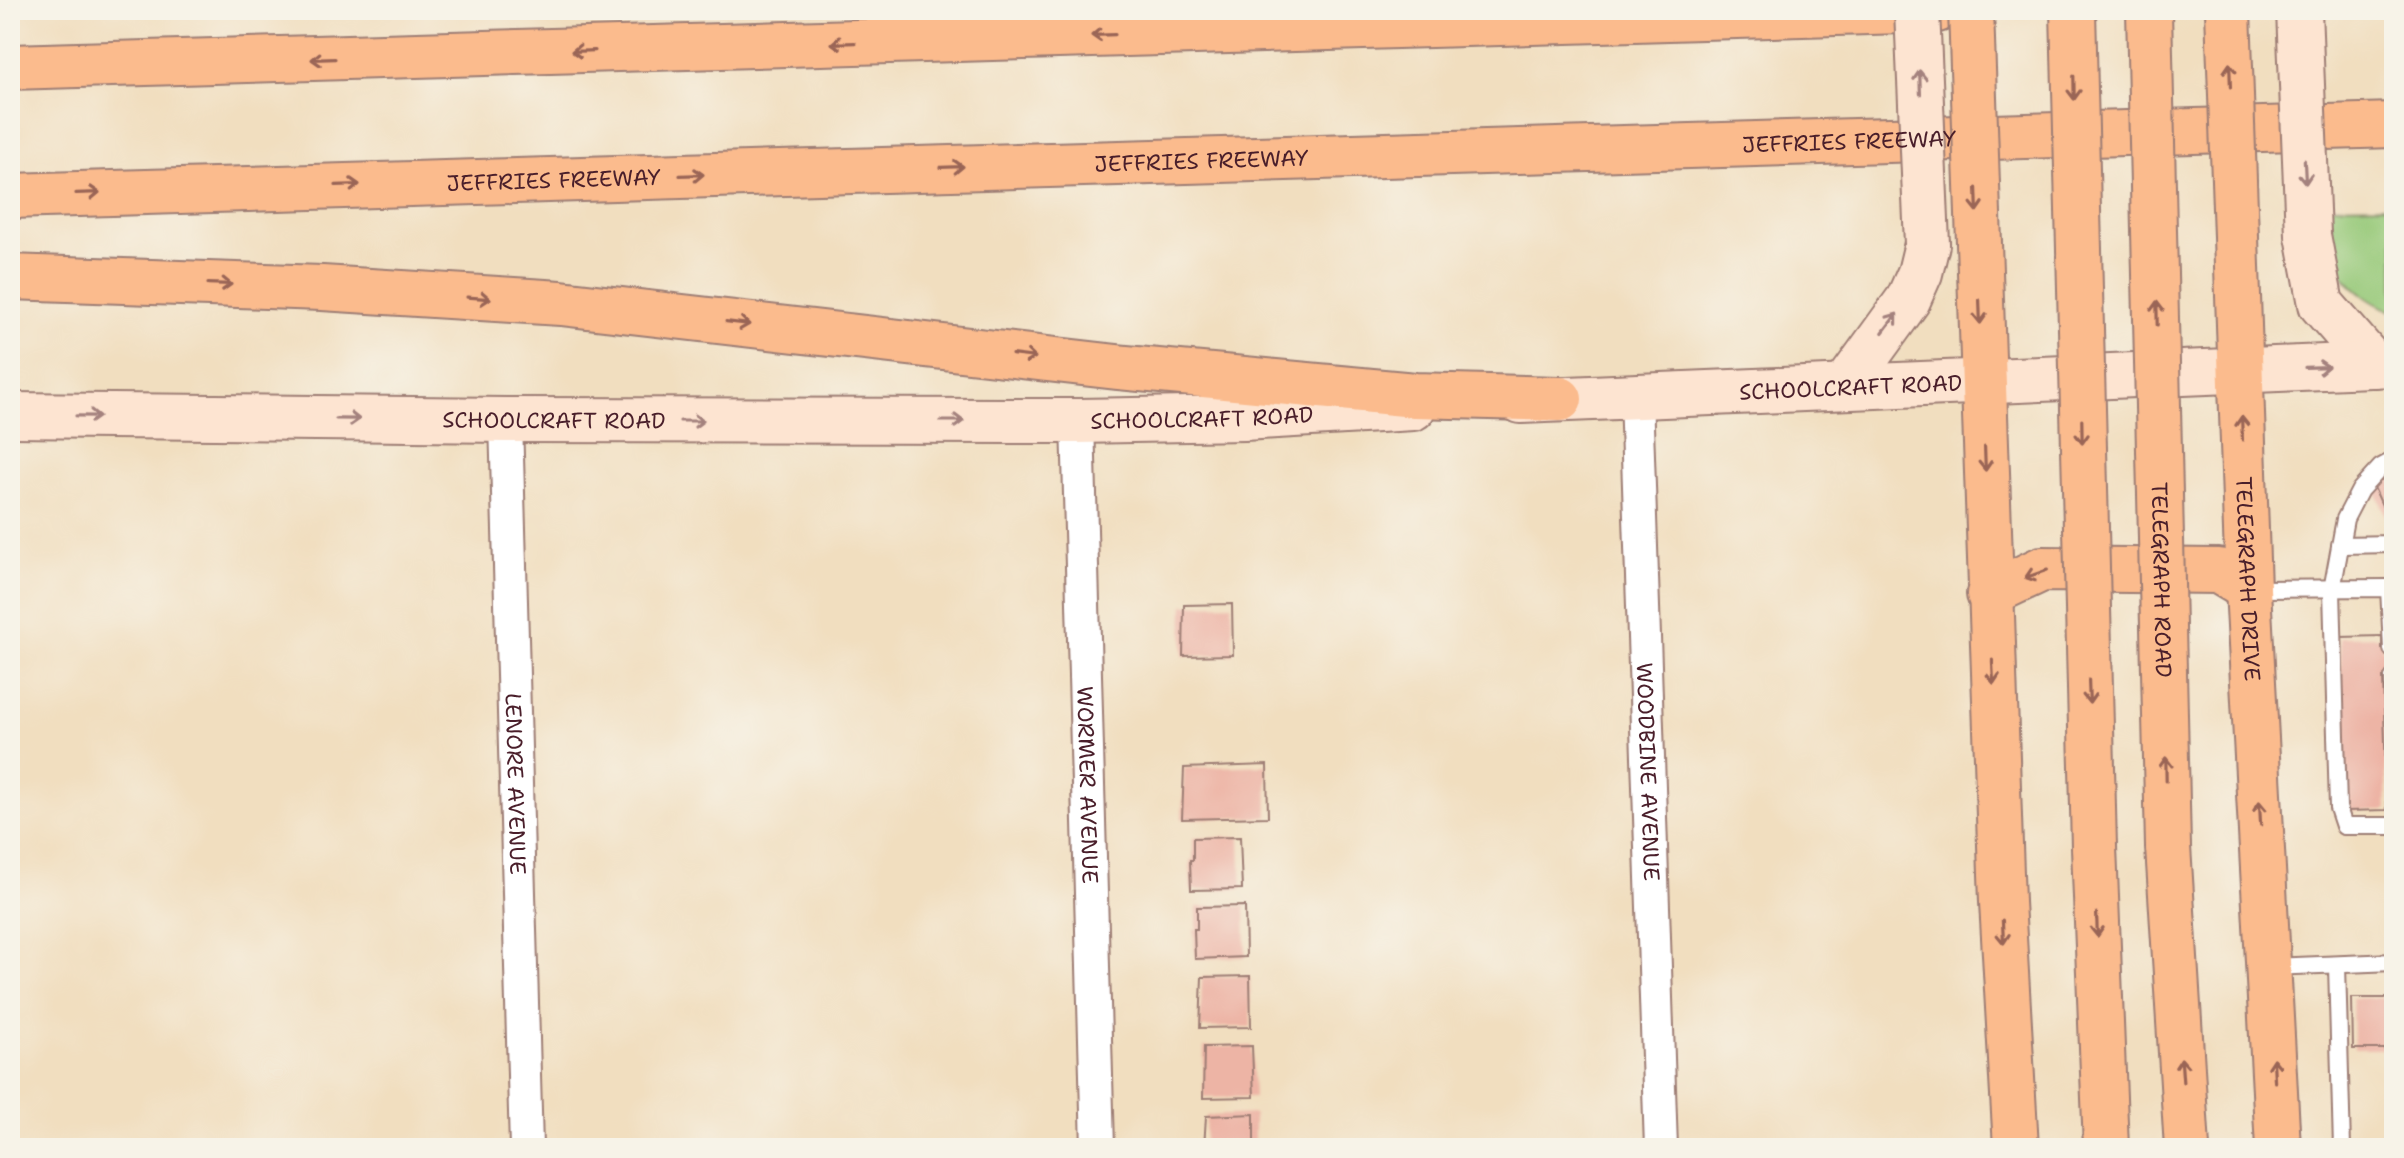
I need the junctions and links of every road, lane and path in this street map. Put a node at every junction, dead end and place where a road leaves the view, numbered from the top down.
1 (1917, 10) edge
2 (1937, 10) edge
3 (1971, 10) edge
4 (2073, 10) edge
5 (2149, 10) edge
6 (2228, 10) edge
7 (2299, 10) edge
8 (10, 67) edge
9 (2394, 125) edge
10 (10, 196) edge
11 (10, 277) edge
12 (2384, 364) edge
13 (2241, 371) junction
14 (1982, 381) junction
15 (1845, 387) junction
16 (1636, 396) junction
17 (1560, 399) junction
18 (10, 415) edge
19 (506, 420) junction
20 (1078, 421) junction
21 (2394, 460) edge
22 (2394, 544) edge
23 (2340, 545) junction
24 (2248, 589) junction
25 (2332, 590) junction
26 (1989, 594) junction
27 (2392, 649) edge
28 (2393, 678) edge
29 (2394, 703) edge
30 (2394, 826) edge
31 (2394, 962) edge
32 (2337, 965) junction
33 (2269, 967) junction
34 (526, 1148) edge
35 (1098, 1148) edge
36 (1661, 1148) edge
37 (2016, 1148) edge
38 (2106, 1148) edge
39 (2187, 1148) edge
40 (2278, 1148) edge
41 (2342, 1148) edge

15 -> 1 main road, bridge
2 -> 8 main road
3 -> 14 main road, bridge
4 -> 38 main road, bridge
39 -> 5 main road, TELEGRAPH ROAD, bridge
13 -> 6 main road, TELEGRAPH DRIVE, bridge
7 -> 12 main road, bridge
10 -> 9 main road, JEFFRIES FREEWAY
11 -> 17 main road
13 -> 12 main road, SCHOOLCRAFT ROAD
13 - 14 main road, SCHOOLCRAFT ROAD
24 -> 13 main road, TELEGRAPH DRIVE
14 - 15 main road, SCHOOLCRAFT ROAD
14 -> 26 main road
15 - 16 main road, SCHOOLCRAFT ROAD
16 - 17 main road, SCHOOLCRAFT ROAD
16 - 36 street, WOODBINE AVENUE
17 - 20 main road, SCHOOLCRAFT ROAD
18 -> 19 main road, SCHOOLCRAFT ROAD
19 -> 20 main road, SCHOOLCRAFT ROAD
19 - 34 street, LENORE AVENUE
20 - 35 street, WORMER AVENUE
21 - 23 lane
22 - 23 lane
23 - 25 lane
24 - 25 lane
24 -> 26 main road
33 -> 24 main road, TELEGRAPH DRIVE
25 - 27 lane
25 - 30 lane
26 -> 37 main road
28 - 29 lane
31 - 32 lane
32 - 33 lane
32 - 41 lane
40 -> 33 main road, TELEGRAPH DRIVE

